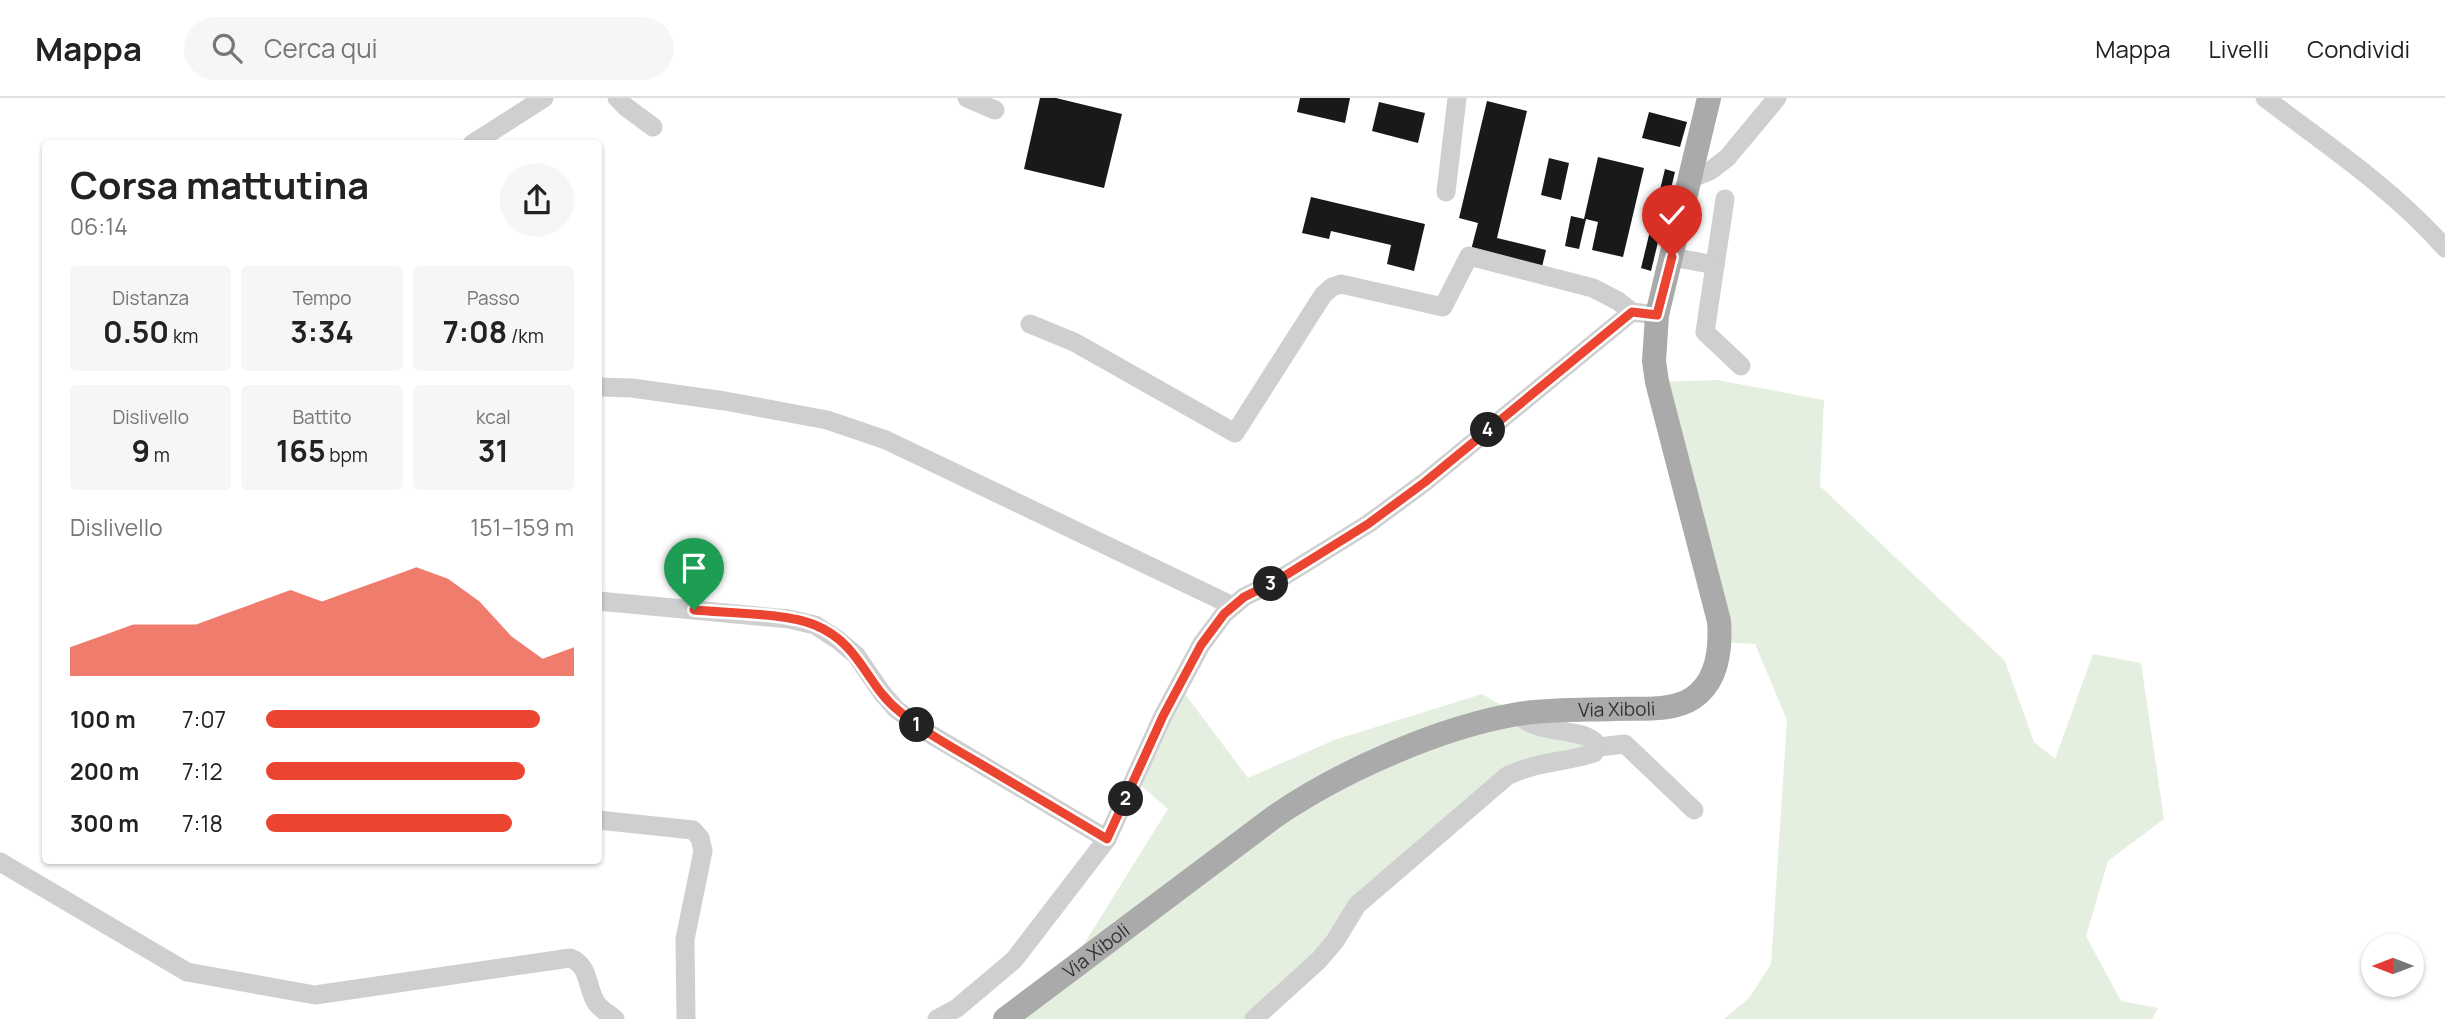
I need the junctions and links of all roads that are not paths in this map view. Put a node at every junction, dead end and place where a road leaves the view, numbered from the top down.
1 (544, 98) edge
2 (617, 98) edge
3 (967, 98) edge
4 (1457, 98) edge
5 (1709, 98) edge
6 (1777, 98) edge
7 (2265, 98) edge
8 (995, 110) dead end
9 (653, 127) dead end
10 (478, 140) edge
11 (1690, 179) junction
12 (1447, 192) dead end
13 (1725, 199) dead end
14 (2445, 248) edge
15 (1672, 257) junction
16 (1715, 265) junction
17 (1632, 312) junction
18 (1657, 315) junction
19 (1030, 324) dead end
20 (1741, 366) dead end
21 (602, 387) edge
22 (602, 601) edge
23 (1233, 606) junction
24 (1518, 715) junction
25 (1598, 747) junction
26 (1694, 810) dead end
27 (602, 820) edge
28 (1107, 839) junction
29 (0, 862) edge
30 (615, 1019) edge
31 (687, 1019) edge
32 (937, 1019) edge
33 (1005, 1019) edge
34 (1254, 1019) edge

1 - 10 street
2 - 9 street
3 - 8 street
4 - 12 street
5 - 11 main road, Via Xiboli
6 - 11 street
7 - 14 street
11 - 15 main road, Via Xiboli
13 - 16 street
15 - 16 street
15 - 18 main road, Via Xiboli
16 - 20 street
17 - 18 street
17 - 19 street
17 - 23 street
18 - 24 main road, Via Xiboli
21 - 23 street
22 - 28 street
23 - 28 street
24 - 25 street
24 - 33 main road, Via Xiboli
25 - 26 street
25 - 34 street
27 - 31 street
28 - 32 street
29 - 30 street

